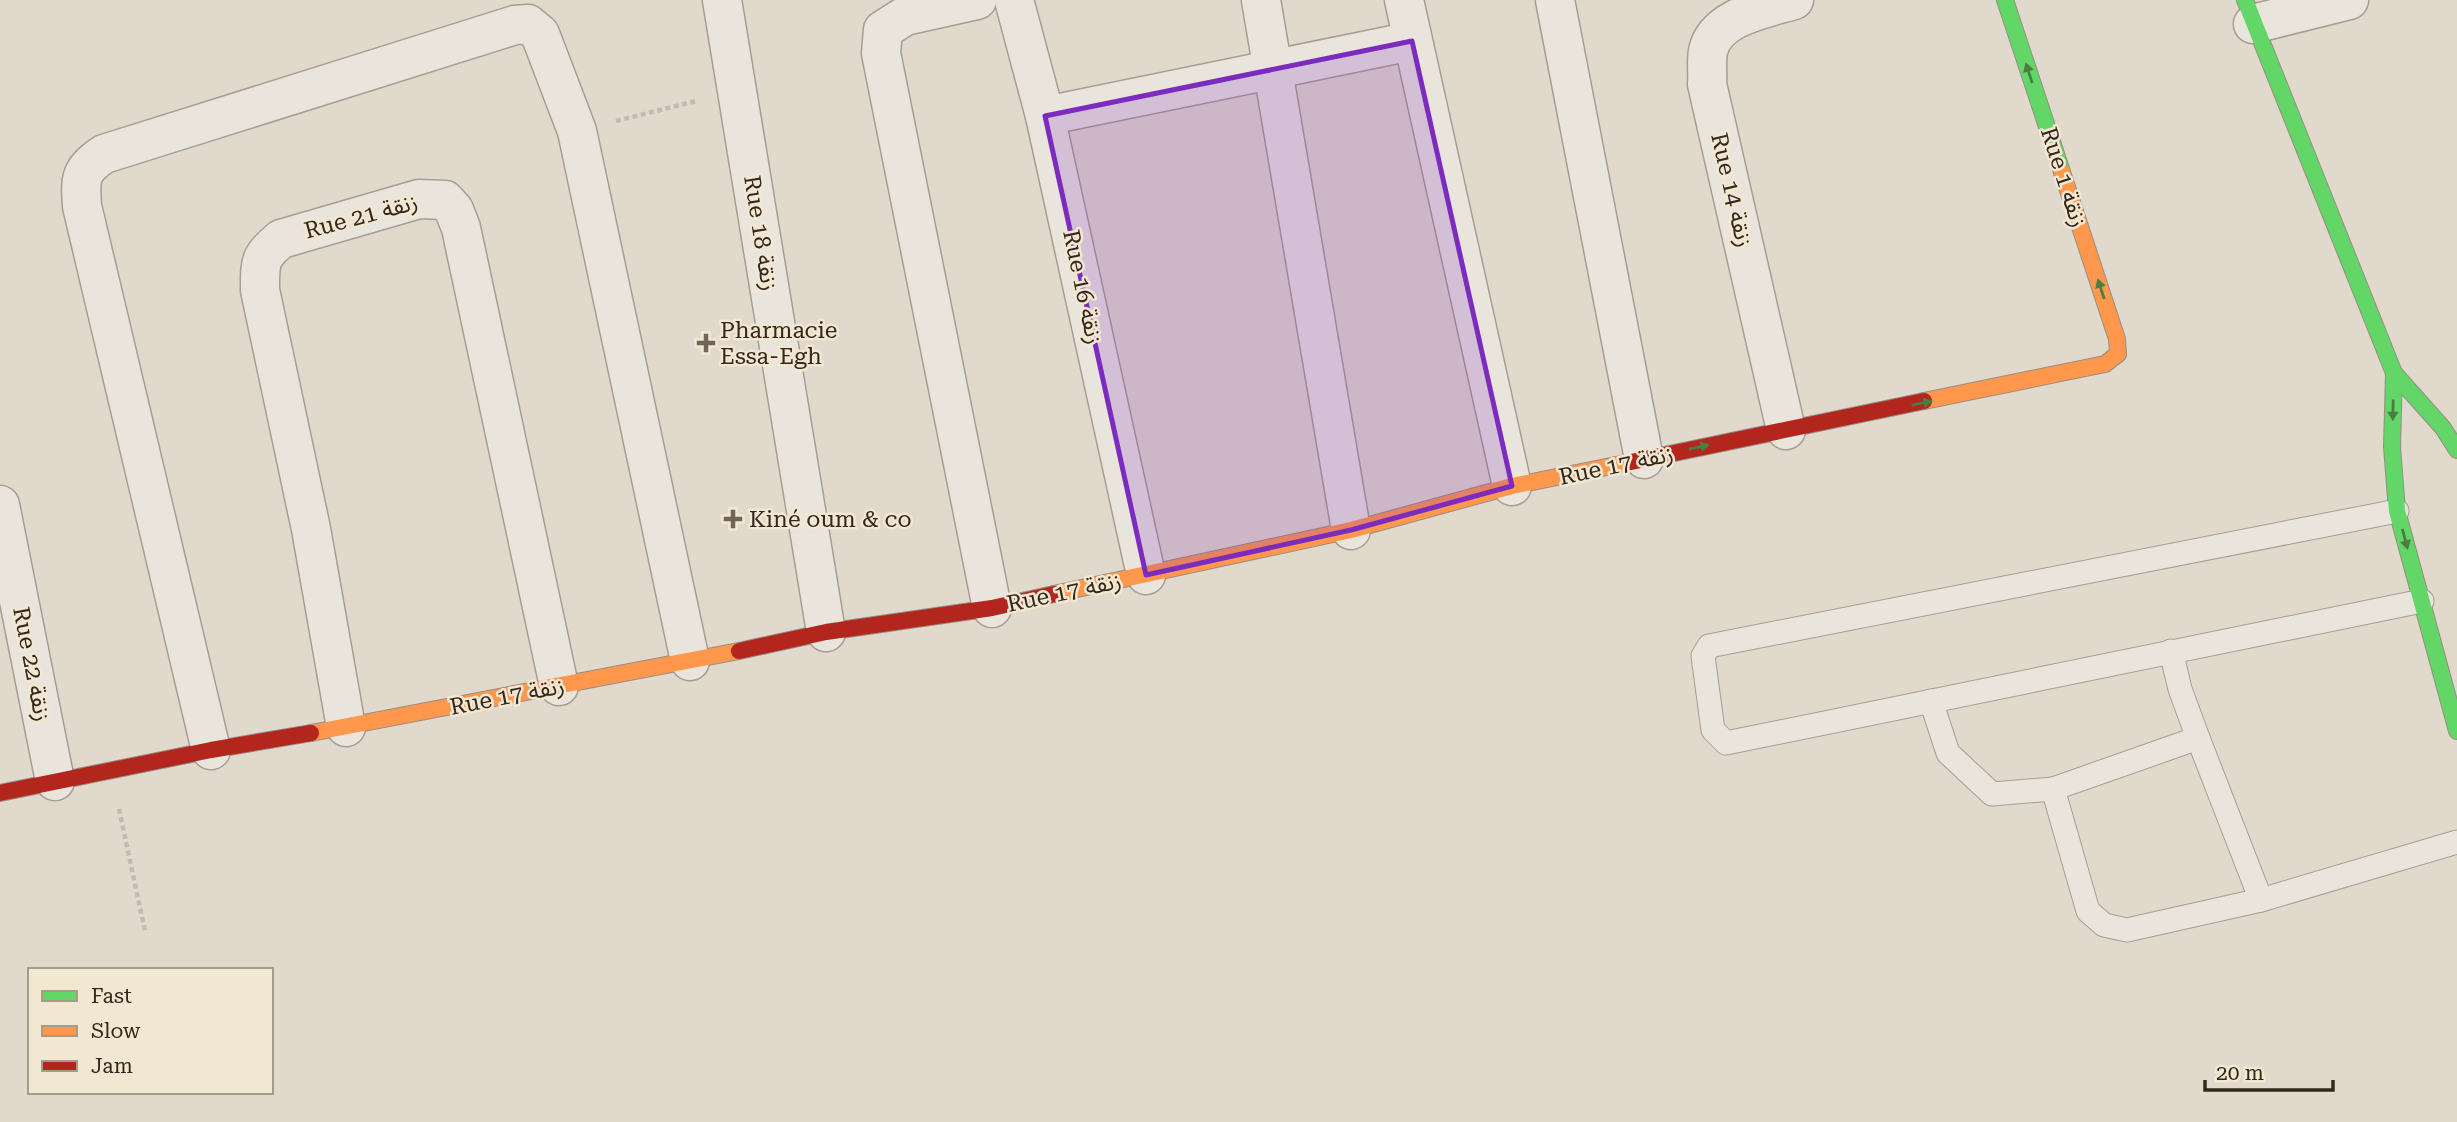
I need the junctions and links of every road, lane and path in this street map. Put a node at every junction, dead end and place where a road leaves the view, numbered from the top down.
1 (722, 0) edge
2 (977, 0) edge
3 (1014, 0) edge
4 (1261, 0) edge
5 (1404, 0) edge
6 (1555, 0) edge
7 (1794, 0) edge
8 (2005, 0) edge
9 (2350, 0) edge
10 (2249, 12) edge
11 (1412, 41) junction
12 (1274, 71) junction
13 (738, 91) junction
14 (1045, 116) junction
15 (577, 131) junction
16 (2118, 354) joint
17 (2394, 373) junction
18 (1786, 430) junction
19 (2457, 450) edge
20 (1644, 459) junction
21 (1512, 486) junction
22 (0, 505) edge
23 (2397, 511) junction
24 (1351, 530) junction
25 (1146, 575) junction
26 (2422, 601) junction
27 (992, 608) junction
28 (826, 632) junction
29 (2171, 652) junction
30 (690, 661) junction
31 (559, 686) junction
32 (1931, 701) junction
33 (346, 727) junction
34 (2457, 731) edge
35 (2199, 738) junction
36 (211, 750) junction
37 (111, 770) junction
38 (55, 781) junction
39 (2053, 789) junction
40 (0, 793) edge
41 (2457, 842) edge
42 (2261, 900) junction
43 (145, 932) dead end

1 - 13 street, Rue 18 زنقة
2 - 27 street
3 - 14 street, Rue 16 زنقة
4 - 12 street
5 - 11 street
6 - 20 street
7 - 18 street, Rue 14 زنقة
16 -> 8 street, Rue 1 زنقة
9 - 10 street
10 - 17 street
11 - 12 street
11 - 21 street
12 - 14 street
12 - 24 street
13 - 15 path
13 - 28 street, Rue 18 زنقة
14 - 25 street, Rue 16 زنقة
15 - 30 street
15 - 36 street
18 -> 16 street, Rue 17 زنقة
17 - 19 street
17 -> 23 street
20 -> 18 street, Rue 17 زنقة
20 - 21 street, Rue 17 زنقة
21 - 24 street, Rue 17 زنقة
22 - 38 street, Rue 22 زنقة
23 -> 26 street
23 - 32 lane
24 - 25 street, Rue 17 زنقة
25 - 27 street, Rue 17 زنقة
26 - 29 lane
26 - 34 street
27 - 28 street, Rue 17 زنقة
28 - 30 street, Rue 17 زنقة
29 - 32 lane
29 - 35 lane
30 - 31 street, Rue 17 زنقة
31 - 33 street, Rue 17 زنقة
31 - 33 street, Rue 21 زنقة
32 - 39 lane
33 - 36 street, Rue 17 زنقة
35 - 39 lane
35 - 42 lane
36 - 37 street, Rue 17 زنقة
37 - 38 street, Rue 17 زنقة
37 - 43 path
38 - 40 street, Rue 17 زنقة
39 - 42 lane
41 - 42 lane

